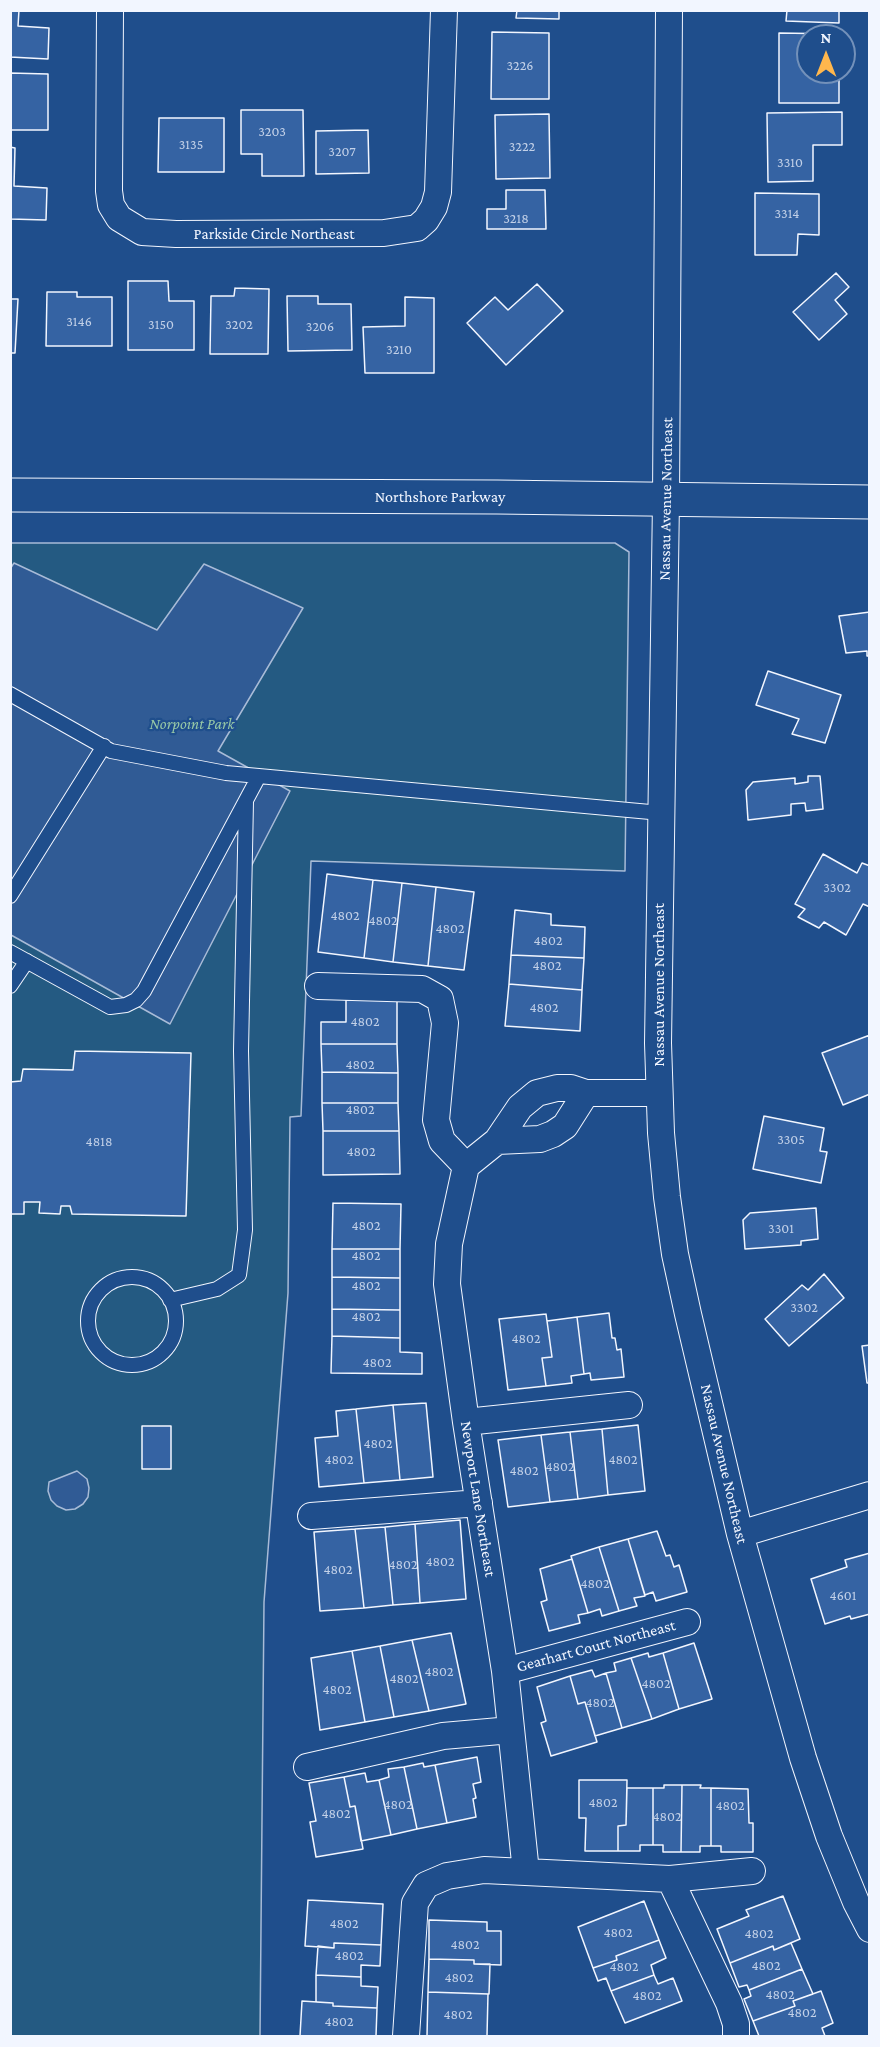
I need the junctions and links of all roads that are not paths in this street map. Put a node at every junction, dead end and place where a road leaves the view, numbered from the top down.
1 (110, 10) edge
2 (444, 10) edge
3 (669, 10) edge
4 (10, 495) edge
5 (666, 500) junction
6 (870, 502) edge
7 (10, 694) edge
8 (104, 746) junction
9 (259, 776) junction
10 (246, 801) junction
11 (661, 813) junction
12 (10, 896) edge
13 (10, 952) edge
14 (27, 961) junction
15 (10, 986) edge
16 (318, 986) dead end
17 (586, 1094) junction
18 (659, 1094) junction
19 (498, 1141) junction
20 (466, 1166) junction
21 (170, 1300) junction
22 (628, 1406) dead end
23 (466, 1422) junction
24 (870, 1495) edge
25 (479, 1503) junction
26 (311, 1516) dead end
27 (740, 1534) junction
28 (687, 1622) dead end
29 (505, 1671) junction
30 (511, 1730) junction
31 (307, 1767) dead end
32 (752, 1871) dead end
33 (526, 1872) junction
34 (670, 1879) junction
35 (870, 1929) edge
36 (406, 2037) edge
37 (736, 2037) edge

1 - 2 street, Parkside Circle Northeast
3 - 5 street, Nassau Avenue Northeast
4 - 5 street, Northshore Parkway
5 - 6 street, Northshore Parkway
5 - 11 street, Nassau Avenue Northeast
7 - 8 lane
8 - 9 lane
8 - 12 lane
9 - 10 lane
9 - 11 lane
10 - 14 lane
10 - 21 lane
11 - 18 street, Nassau Avenue Northeast
13 - 14 lane
14 - 15 lane
16 - 20 street
17 - 18 street
17 - 19 street
17 - 19 street
18 - 27 street, Nassau Avenue Northeast
19 - 20 street
20 - 23 street, Newport Lane Northeast
21 - 21 lane
22 - 23 street
23 - 25 street, Newport Lane Northeast
24 - 27 street
25 - 26 street
25 - 29 street, Newport Lane Northeast
27 - 35 street, Nassau Avenue Northeast
28 - 29 street, Gearhart Court Northeast
29 - 30 street, Newport Lane Northeast
30 - 31 street
30 - 33 street, Newport Lane Northeast
32 - 34 street
33 - 34 street
33 - 36 street
34 - 37 street

